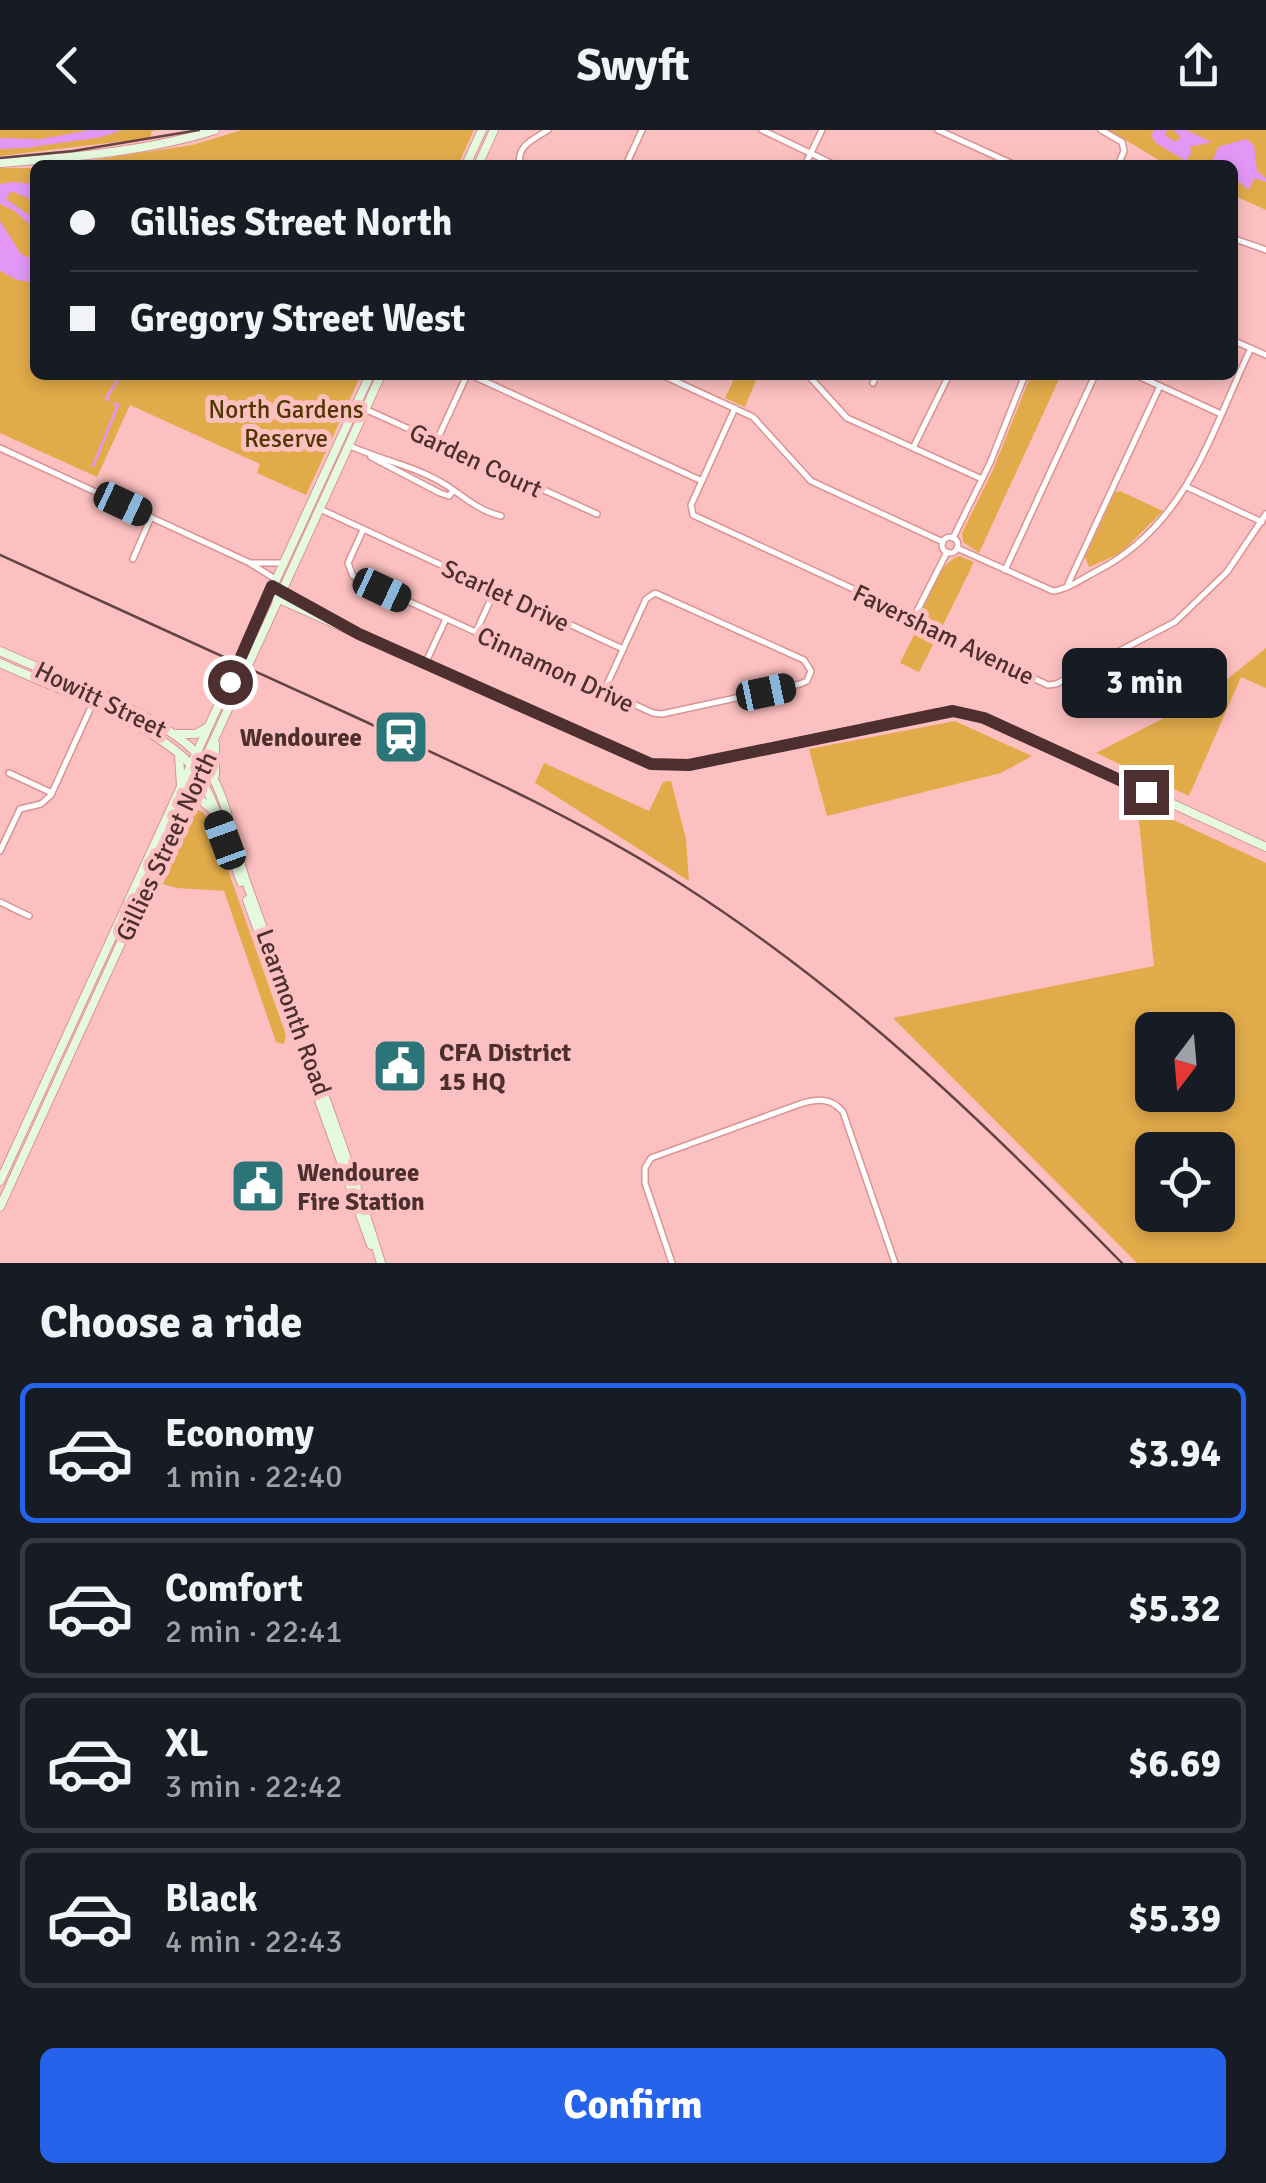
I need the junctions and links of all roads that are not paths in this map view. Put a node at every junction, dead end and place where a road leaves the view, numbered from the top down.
1 (215, 130) edge
2 (482, 130) edge
3 (494, 130) edge
4 (548, 130) edge
5 (642, 130) edge
6 (762, 130) edge
7 (822, 130) edge
8 (938, 130) edge
9 (1101, 130) edge
10 (811, 154) junction
11 (468, 160) edge
12 (480, 160) edge
13 (519, 160) edge
14 (628, 160) edge
15 (808, 160) edge
16 (825, 160) edge
17 (1004, 160) edge
18 (1120, 160) edge
19 (0, 163) edge
20 (1238, 240) edge
21 (1266, 250) edge
22 (1238, 343) edge
23 (1251, 348) junction
24 (1266, 355) edge
25 (1238, 377) edge
26 (369, 380) edge
27 (378, 380) edge
28 (467, 380) edge
29 (480, 380) edge
30 (679, 380) edge
31 (813, 380) edge
32 (874, 380) edge
33 (947, 380) edge
34 (1023, 380) edge
35 (1093, 380) edge
36 (1147, 380) edge
37 (1236, 380) edge
38 (872, 383) dead end
39 (1160, 386) junction
40 (361, 407) junction
41 (735, 408) junction
42 (1221, 414) junction
43 (436, 442) junction
44 (348, 445) junction
45 (0, 448) edge
46 (913, 448) junction
47 (360, 451) junction
48 (417, 471) junction
49 (412, 480) junction
50 (982, 480) junction
51 (702, 481) junction
52 (444, 484) junction
53 (1187, 487) junction
54 (452, 492) junction
55 (440, 493) junction
56 (320, 509) junction
57 (597, 514) dead end
58 (1266, 514) edge
59 (501, 516) dead end
60 (151, 517) junction
61 (334, 517) junction
62 (315, 520) junction
63 (1262, 522) junction
64 (363, 530) junction
65 (953, 538) junction
66 (943, 542) junction
67 (958, 548) junction
68 (947, 552) junction
69 (1082, 555) junction
70 (133, 558) dead end
71 (248, 562) junction
72 (282, 564) junction
73 (1005, 570) junction
74 (1096, 572) junction
75 (272, 586) junction
76 (1067, 587) junction
77 (494, 590) junction
78 (282, 592) junction
79 (914, 616) junction
80 (446, 619) junction
81 (476, 632) junction
82 (623, 649) junction
83 (0, 651) edge
84 (14, 658) junction
85 (0, 663) edge
86 (425, 664) junction
87 (10, 668) junction
88 (604, 691) junction
89 (96, 696) junction
90 (92, 705) junction
91 (211, 725) junction
92 (174, 734) junction
93 (214, 739) junction
94 (179, 752) junction
95 (201, 759) junction
96 (192, 766) junction
97 (8, 774) dead end
98 (198, 775) junction
99 (214, 780) junction
100 (52, 793) junction
101 (185, 793) junction
102 (216, 812) junction
103 (1266, 847) edge
104 (0, 851) edge
105 (0, 902) edge
106 (29, 916) dead end
107 (269, 951) junction
108 (42, 1090) junction
109 (52, 1094) junction
110 (0, 1181) edge
111 (0, 1207) edge
112 (379, 1263) edge
113 (672, 1263) edge
114 (895, 1263) edge

1 - 19 main road
2 - 11 main road
3 - 12 main road
4 - 13 street
5 - 14 street
6 - 10 street
7 - 10 street
8 - 17 street
9 - 18 street
10 - 15 street
10 - 16 street
20 - 21 street
22 - 23 street
23 - 24 street
23 - 25 street
26 - 40 main road, Gillies Street North
27 - 40 main road, Gillies Street North
28 - 43 street
29 - 51 street
30 - 41 street
31 - 46 street
32 - 38 street
33 - 46 street
34 - 50 street
35 - 73 street
36 - 39 street
37 - 42 street
39 - 42 street
39 - 69 street
40 - 43 street, Garden Court
40 - 44 main road, Gillies Street North
40 - 72 main road, Gillies Street North
41 - 51 street
41 - 66 street
42 - 53 street
43 - 57 street, Garden Court
44 - 47 street
44 - 56 main road, Gillies Street North
45 - 60 street
46 - 50 street
47 - 48 street
47 - 49 street
48 - 49 street
48 - 52 street
49 - 55 street
50 - 65 street
51 - 79 street, Faversham Avenue
52 - 54 street
52 - 55 street
53 - 63 street
53 - 74 street
54 - 55 street
54 - 59 street
56 - 61 street, Scarlet Drive
56 - 62 main road, Gillies Street North
58 - 63 street, Faversham Avenue
60 - 70 street
60 - 71 street
61 - 62 street
61 - 64 street, Scarlet Drive
62 - 78 main road, Gillies Street North
63 - 79 street, Faversham Avenue
64 - 77 street, Scarlet Drive
64 - 80 street, Cinnamon Drive
65 - 66 street
65 - 67 street
66 - 68 street
67 - 68 street
67 - 73 street
68 - 79 street
69 - 74 street
69 - 76 street
71 - 72 street
71 - 75 street
72 - 75 main road, Gillies Street North
73 - 76 street
74 - 76 street
75 - 78 main road
75 - 91 main road, Gillies Street North
77 - 81 street
77 - 82 street, Scarlet Drive
78 - 86 main road
78 - 93 main road, Gillies Street North
80 - 81 street, Cinnamon Drive
80 - 86 street
81 - 88 street, Cinnamon Drive
82 - 88 street
82 - 88 street, Cinnamon Drive
83 - 84 main road, Howitt Street
84 - 87 main road
84 - 89 main road, Howitt Street
85 - 87 main road, Howitt Street
86 - 103 main road
87 - 90 main road, Howitt Street
89 - 90 main road
89 - 92 main road, Howitt Street
90 - 94 main road, Howitt Street
90 - 100 street
91 - 92 main road
91 - 95 main road, Gillies Street North
92 - 95 main road, Howitt Street
93 - 95 main road, Gillies Street North
93 - 99 main road
94 - 96 main road, Howitt Street
94 - 101 main road
95 - 96 main road, Gillies Street North
95 - 98 main road, Gillies Street North
95 - 99 main road, Learmonth Road
96 - 98 main road, Howitt Street
96 - 101 main road, Gillies Street North
97 - 100 street
98 - 101 main road, Gillies Street North
98 - 102 main road, Learmonth Road
99 - 107 main road, Learmonth Road
100 - 104 street
101 - 102 main road
101 - 108 main road, Gillies Street North
101 - 109 main road, Gillies Street North
102 - 107 main road, Learmonth Road
105 - 106 street
107 - 112 main road, Learmonth Road
108 - 109 main road
108 - 110 main road, Gillies Street North
109 - 111 main road, Gillies Street North
113 - 114 street

